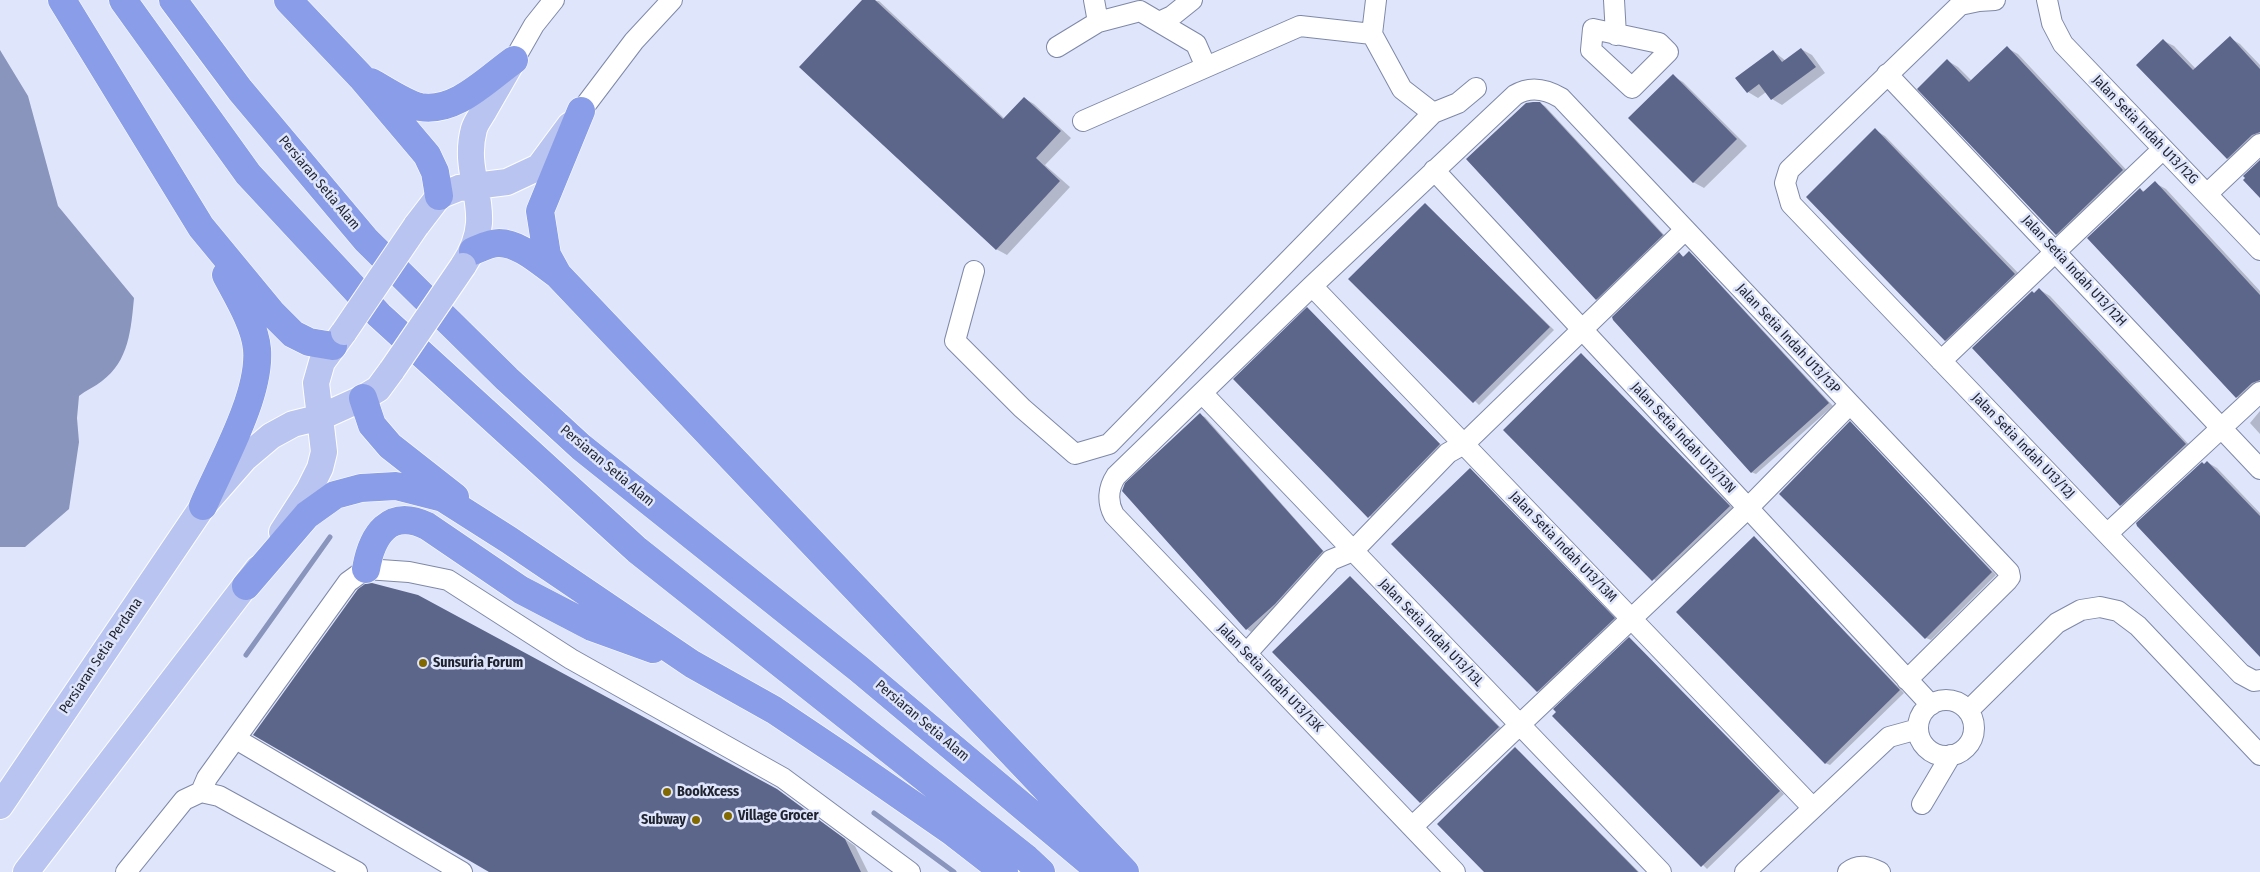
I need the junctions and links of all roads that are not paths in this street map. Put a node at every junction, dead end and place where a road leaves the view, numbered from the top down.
1 (62, 0) edge
2 (123, 0) edge
3 (173, 0) edge
4 (288, 0) edge
5 (554, 0) edge
6 (672, 0) edge
7 (1094, 0) edge
8 (1192, 0) edge
9 (1376, 0) edge
10 (1614, 0) edge
11 (1996, 0) edge
12 (2047, 0) edge
13 (1098, 22) junction
14 (1159, 22) junction
15 (1372, 34) junction
16 (1616, 34) dead end
17 (1057, 47) dead end
18 (514, 60) junction
19 (1206, 68) junction
20 (1887, 74) junction
21 (361, 77) junction
22 (1476, 88) dead end
23 (581, 111) junction
24 (1433, 113) junction
25 (1083, 121) dead end
26 (2260, 144) edge
27 (2163, 149) junction
28 (1434, 170) junction
29 (476, 186) junction
30 (2207, 194) junction
31 (439, 196) junction
32 (201, 227) junction
33 (1685, 230) junction
34 (2260, 250) edge
35 (2056, 252) junction
36 (468, 259) junction
37 (974, 271) dead end
38 (558, 275) junction
39 (1312, 286) junction
40 (1582, 329) junction
41 (338, 339) junction
42 (1941, 361) junction
43 (2260, 392) edge
44 (1202, 393) junction
45 (363, 398) junction
46 (1850, 404) junction
47 (321, 417) junction
48 (2222, 428) junction
49 (1464, 444) junction
50 (2260, 469) edge
51 (202, 506) junction
52 (1748, 508) junction
53 (2107, 534) junction
54 (510, 540) junction
55 (1353, 551) junction
56 (366, 570) junction
57 (246, 586) junction
58 (1631, 618) junction
59 (1246, 654) junction
60 (692, 664) junction
61 (1907, 680) junction
62 (2260, 680) edge
63 (1931, 705) junction
64 (1968, 711) junction
65 (1519, 724) junction
66 (1918, 730) junction
67 (236, 739) junction
68 (1951, 755) junction
69 (2260, 755) edge
70 (202, 792) junction
71 (1922, 804) dead end
72 (0, 806) edge
73 (1813, 808) junction
74 (1412, 827) junction
75 (903, 870) edge
76 (26, 872) edge
77 (126, 872) edge
78 (357, 872) edge
79 (462, 872) edge
80 (1004, 872) edge
81 (1042, 872) edge
82 (1101, 872) edge
83 (1124, 872) edge
84 (1455, 872) edge
85 (1661, 872) edge
86 (1746, 872) edge
87 (1848, 872) edge
88 (1880, 872) edge

1 - 32 highway
2 - 81 highway
3 - 82 highway, Persiaran Setia Alam
4 - 21 highway
5 - 18 street
6 - 23 street
7 - 13 street
8 - 14 street
9 - 15 street
10 - 16 street
11 - 20 street
12 - 27 street, Jalan Setia Indah U13/12G
13 - 14 street
13 - 17 street
14 - 19 street
15 - 19 street
15 - 24 street
18 - 21 highway
18 - 29 main road, Persiaran Setia Perdana
19 - 25 street
20 - 35 street, Jalan Setia Indah U13/12H
20 - 42 street, Jalan Setia Indah U13/12J
21 - 31 highway
22 - 24 street
23 - 29 main road
23 - 38 highway
24 - 37 street
26 - 30 street
27 - 30 street, Jalan Setia Indah U13/12G
27 - 35 street
28 - 33 street, Jalan Setia Indah U13/13P
28 - 39 street
28 - 40 street, Jalan Setia Indah U13/13N
29 - 31 main road
29 - 36 main road, Persiaran Setia Perdana
30 - 34 street, Jalan Setia Indah U13/12G
31 - 41 main road, bridge
32 - 41 highway
32 - 51 highway
33 - 40 street
33 - 46 street, Jalan Setia Indah U13/13P
35 - 42 street
35 - 48 street, Jalan Setia Indah U13/12H
36 - 38 highway
36 - 45 main road, Persiaran Setia Perdana, bridge
38 - 83 highway
39 - 44 street
39 - 49 street, Jalan Setia Indah U13/13M
40 - 49 street
40 - 52 street, Jalan Setia Indah U13/13N
41 - 47 main road
42 - 53 street, Jalan Setia Indah U13/12J
43 - 48 street
44 - 55 street, Jalan Setia Indah U13/13L
44 - 59 street, Jalan Setia Indah U13/13K
45 - 47 main road, Persiaran Setia Perdana
45 - 54 highway
46 - 52 street
46 - 61 street, Jalan Setia Indah U13/13P
47 - 51 main road, Persiaran Setia Perdana
47 - 57 main road
48 - 50 street, Jalan Setia Indah U13/12H
48 - 53 street
49 - 55 street
49 - 58 street, Jalan Setia Indah U13/13M
51 - 72 main road, Persiaran Setia Perdana
52 - 58 street
52 - 61 street, Jalan Setia Indah U13/13N
53 - 62 street, Jalan Setia Indah U13/12J
54 - 57 highway
54 - 60 highway
55 - 59 street
55 - 65 street, Jalan Setia Indah U13/13L
56 - 60 highway
56 - 67 street
56 - 75 street
57 - 76 main road
58 - 65 street
58 - 73 street, Jalan Setia Indah U13/13M
59 - 74 street, Jalan Setia Indah U13/13K
60 - 80 highway
61 - 63 street, Jalan Setia Indah U13/13N
63 - 64 street
63 - 66 street
64 - 68 street
64 - 69 street
65 - 74 street
65 - 85 street, Jalan Setia Indah U13/13L
66 - 68 street
66 - 73 street
67 - 70 street
67 - 79 street
68 - 71 street
70 - 77 street
70 - 78 street
73 - 86 street
74 - 84 street, Jalan Setia Indah U13/13K
87 - 88 street

